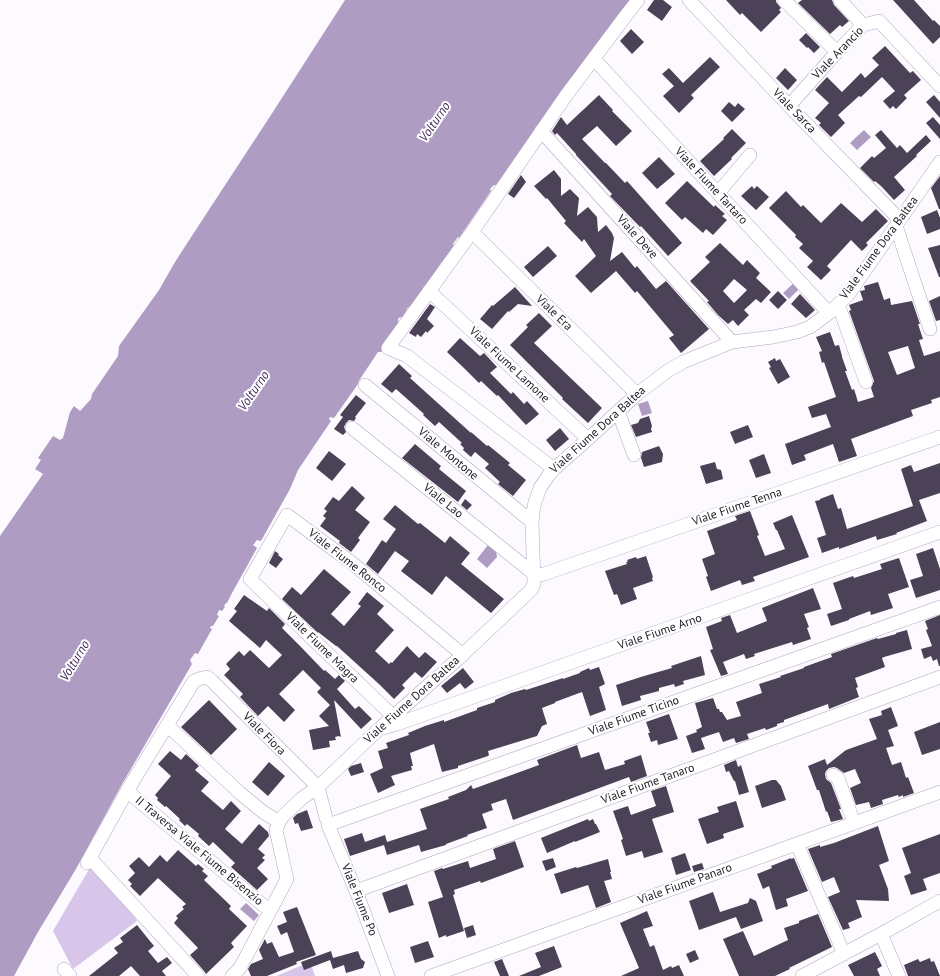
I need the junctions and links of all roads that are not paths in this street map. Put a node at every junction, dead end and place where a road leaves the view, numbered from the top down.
1 (638, 0) edge
2 (689, 0) edge
3 (784, 0) edge
4 (840, 0) edge
5 (863, 25) junction
6 (837, 52) junction
7 (594, 59) junction
8 (940, 86) edge
9 (789, 106) junction
10 (541, 131) junction
11 (750, 154) dead end
12 (940, 162) edge
13 (718, 193) junction
14 (898, 223) junction
15 (472, 232) junction
16 (429, 291) junction
17 (834, 308) junction
18 (930, 329) dead end
19 (732, 342) junction
20 (866, 382) dead end
21 (365, 385) dead end
22 (637, 394) junction
23 (618, 411) junction
24 (352, 428) dead end
25 (940, 437) edge
26 (588, 439) junction
27 (634, 455) dead end
28 (554, 468) junction
29 (532, 522) junction
30 (940, 532) edge
31 (534, 574) junction
32 (250, 579) joint
33 (940, 607) edge
34 (463, 654) junction
35 (940, 677) edge
36 (394, 717) junction
37 (168, 725) junction
38 (379, 729) junction
39 (833, 775) dead end
40 (318, 787) junction
41 (127, 791) junction
42 (940, 792) edge
43 (279, 822) junction
44 (327, 822) junction
45 (854, 823) junction
46 (797, 844) junction
47 (356, 891) junction
48 (940, 901) edge
49 (270, 911) junction
50 (881, 934) junction
51 (844, 954) junction
52 (198, 976) edge
53 (232, 976) edge
54 (388, 976) edge
55 (431, 976) edge
56 (802, 976) edge
57 (899, 976) edge

1 - 7 street
2 - 9 street, Viale Sarca
3 - 6 street
4 - 5 street
5 - 6 street, Viale Arancio
5 - 8 street, Viale Arancio
6 - 9 street, Viale Arancio
7 - 10 street
7 - 13 street, Viale Fiume Tartaro
9 - 14 street, Viale Sarca
10 - 15 street
10 - 19 street, Viale Deve
11 - 13 street
12 - 14 street, Viale Fiume Dora Baltea
13 - 17 street, Viale Fiume Tartaro
14 - 17 street, Viale Fiume Dora Baltea
14 - 18 street
15 - 16 street
15 - 22 street, Viale Era
16 - 26 street, Viale Fiume Lamone
16 - 28 street
17 - 19 street, Viale Fiume Dora Baltea
17 - 20 street
19 - 22 street, Viale Fiume Dora Baltea
21 - 29 street, Viale Montone
22 - 23 street, Viale Fiume Dora Baltea
23 - 26 street, Viale Fiume Dora Baltea
23 - 27 street
24 - 31 street, Viale Lao
25 - 31 street, Viale Fiume Tenna
26 - 28 street, Viale Fiume Dora Baltea
28 - 29 street, Viale Fiume Dora Baltea
29 - 31 street, Viale Fiume Dora Baltea
30 - 38 street, Viale Fiume Arno
31 - 34 street, Viale Fiume Dora Baltea
32 - 34 street, Viale Fiume Ronco
32 - 36 street, Viale Fiume Magra
33 - 44 street, Viale Fiume Ticino
34 - 36 street, Viale Fiume Dora Baltea
35 - 47 street, Viale Fiume Tanaro
36 - 38 street, Viale Fiume Dora Baltea
37 - 40 street, Viale Fiora
37 - 41 street
37 - 43 street
38 - 40 street, Viale Fiume Dora Baltea
39 - 45 street
40 - 43 street, Viale Fiume Dora Baltea
40 - 44 street, Viale Fiume Po
41 - 49 street, II Traversa Viale Fiume Bisenzio
41 - 52 street
42 - 45 street, Viale Fiume Panaro
43 - 49 street
44 - 47 street, Viale Fiume Po
45 - 46 street, Viale Fiume Panaro
46 - 51 street
46 - 55 street, Viale Fiume Panaro
47 - 54 street, Viale Fiume Po
48 - 50 street
49 - 53 street
50 - 51 street
50 - 57 street
51 - 56 street

